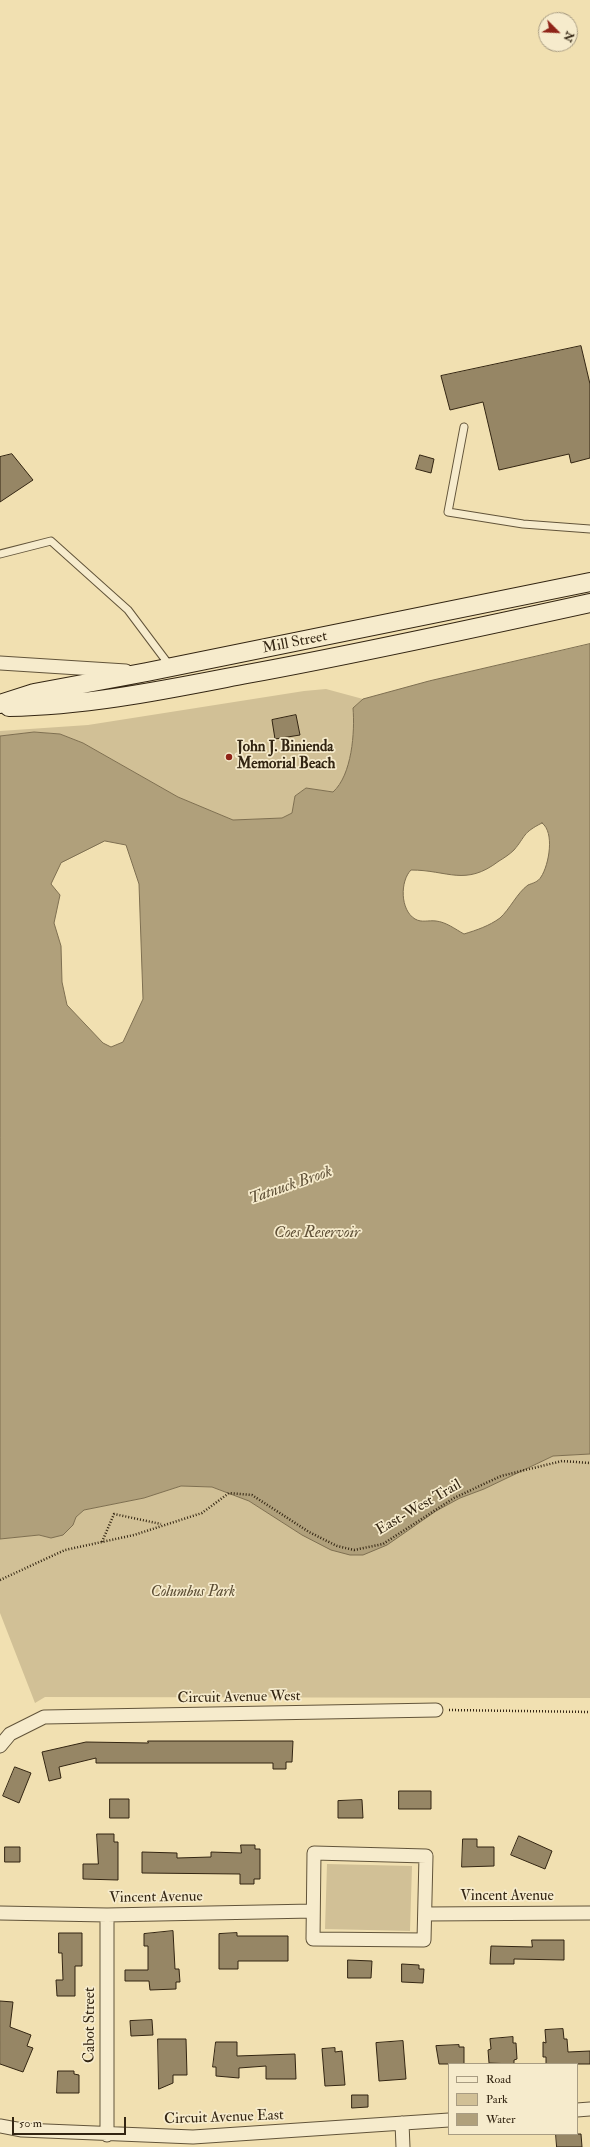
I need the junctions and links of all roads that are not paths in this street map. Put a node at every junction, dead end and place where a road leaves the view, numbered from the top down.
1 (464, 427) dead end
2 (590, 529) edge
3 (0, 554) edge
4 (590, 582) edge
5 (590, 603) edge
6 (0, 663) edge
7 (171, 667) junction
8 (147, 672) junction
9 (0, 704) edge
10 (0, 708) edge
11 (436, 1710) road end
12 (0, 1746) edge
13 (313, 1911) junction
14 (0, 1913) edge
15 (590, 1913) edge
16 (425, 1914) junction
17 (107, 1915) junction
18 (590, 2109) edge
19 (578, 2110) edge
20 (448, 2120) edge
21 (402, 2123) junction
22 (0, 2126) edge
23 (107, 2135) junction
24 (193, 2142) edge
25 (403, 2147) edge

1 - 2 lane
3 - 7 lane
4 - 7 main road, Mill Street
5 - 10 main road, Mill Street
6 - 8 street
7 - 8 main road, Mill Street
8 - 9 main road, Mill Street
11 - 12 street, Circuit Avenue West
13 - 16 street
13 - 16 street
13 - 17 street, Vincent Avenue
14 - 17 street, Vincent Avenue
15 - 16 street, Vincent Avenue
17 - 23 street, Cabot Street
18 - 19 street
20 - 21 street, Circuit Avenue East
21 - 24 street, Circuit Avenue East
21 - 25 street
22 - 23 street, Circuit Avenue East
23 - 24 street, Circuit Avenue East

